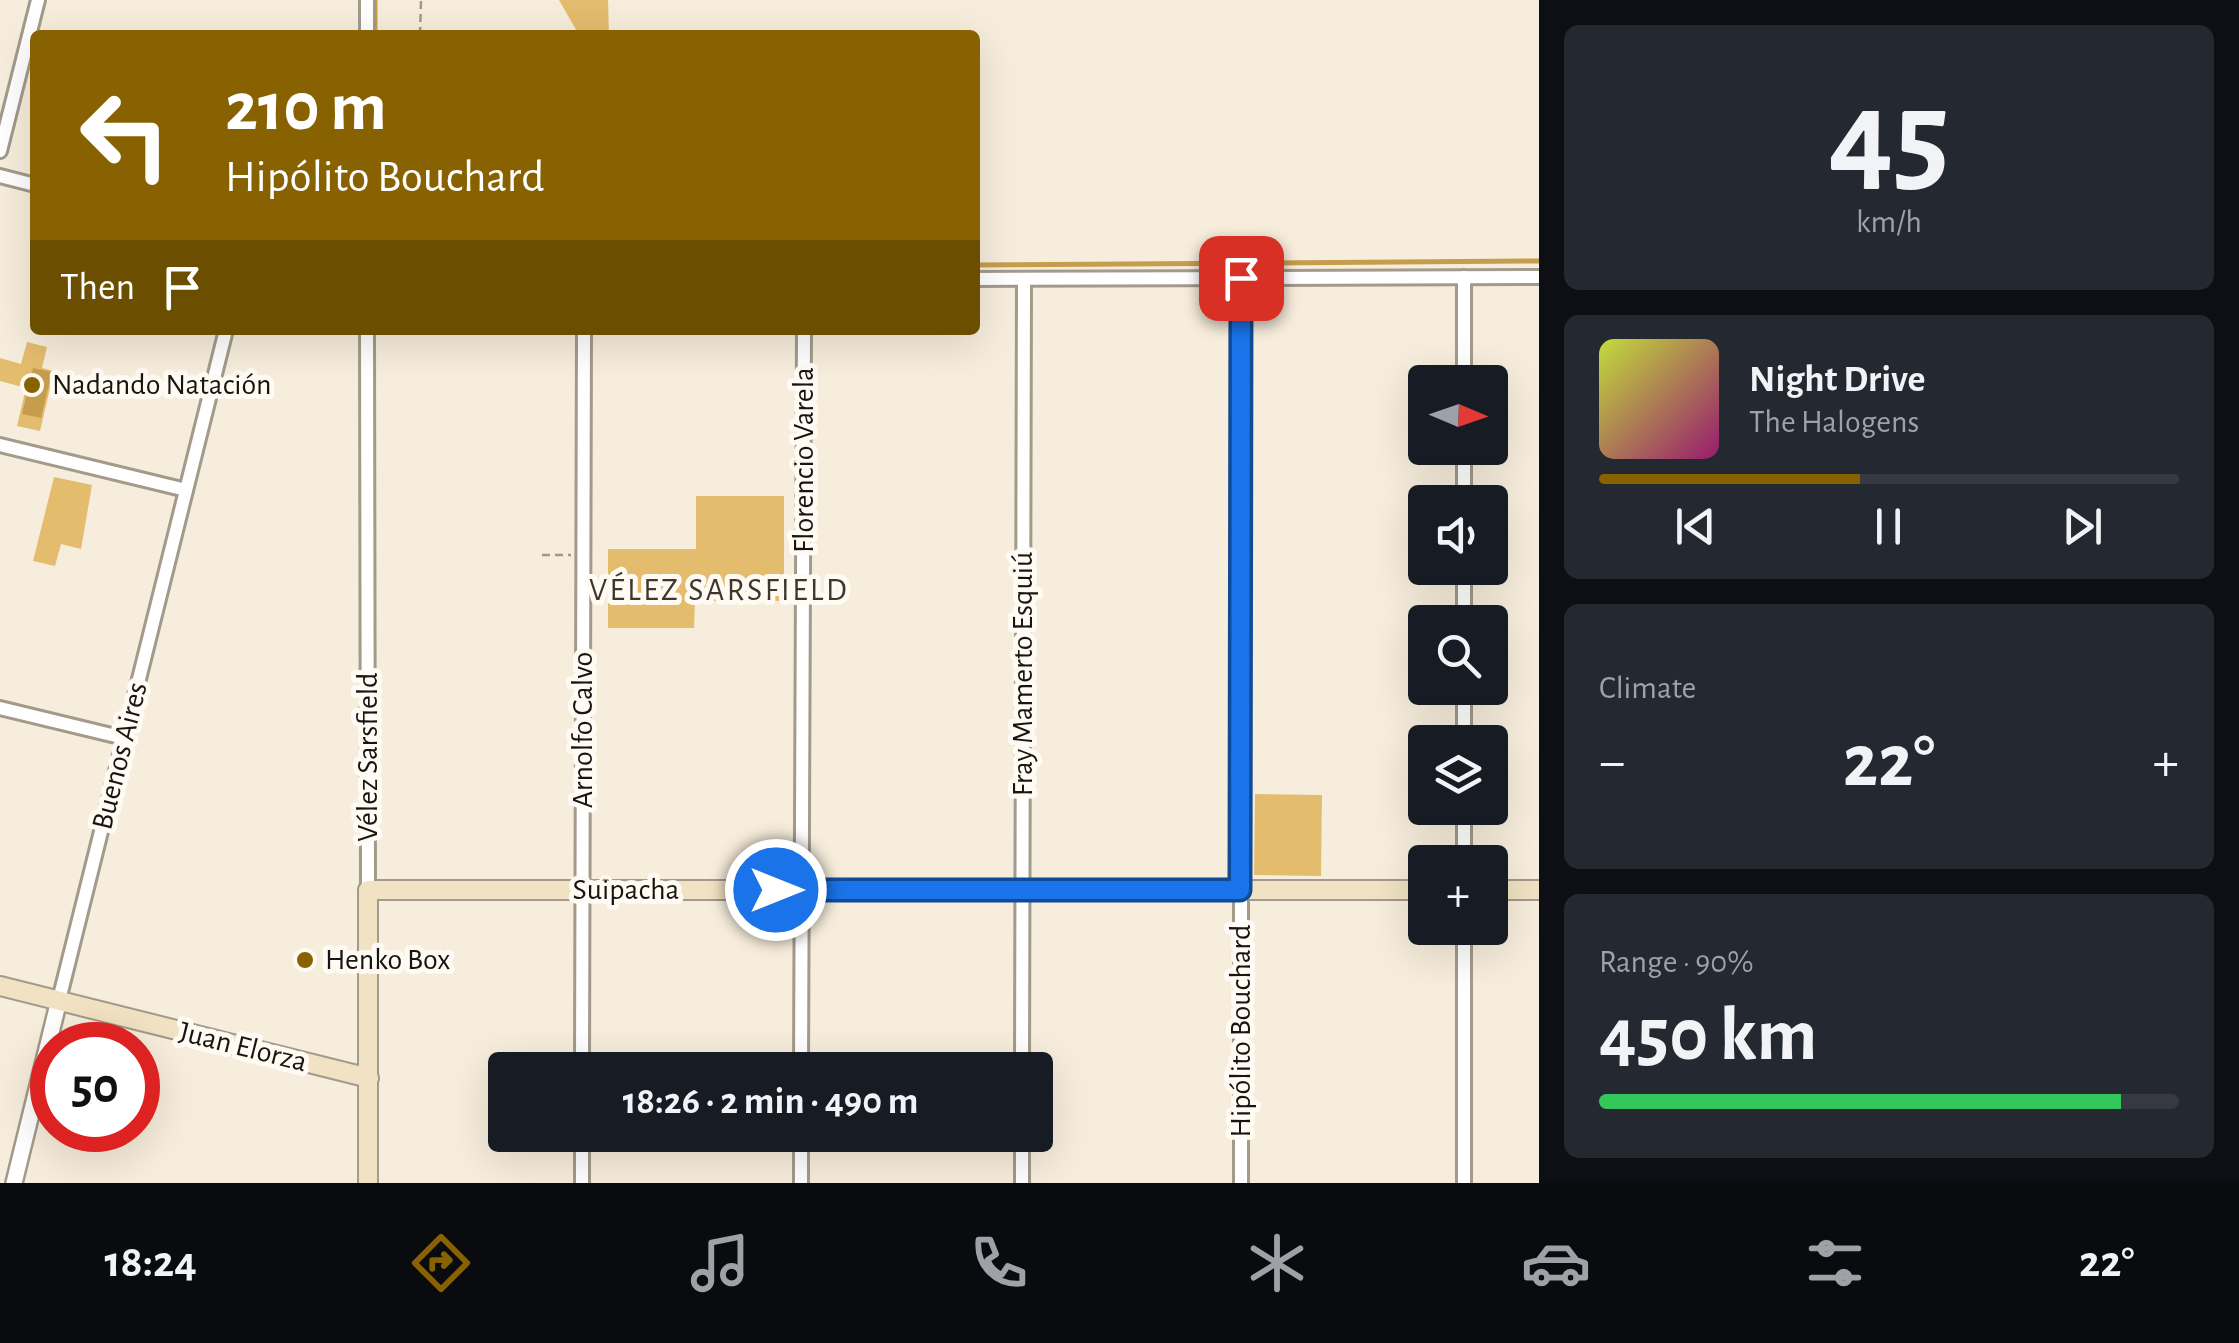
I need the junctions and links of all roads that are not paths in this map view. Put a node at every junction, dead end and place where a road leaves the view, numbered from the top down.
1 (38, 0) edge
2 (367, 0) edge
3 (30, 30) edge
4 (367, 30) edge
5 (30, 32) edge
6 (0, 151) edge
7 (0, 176) edge
8 (30, 183) edge
9 (1464, 277) junction
10 (1539, 277) edge
11 (1241, 278) junction
12 (980, 279) edge
13 (1024, 279) junction
14 (225, 335) edge
15 (368, 335) edge
16 (584, 335) edge
17 (804, 335) edge
18 (1464, 365) edge
19 (0, 445) edge
20 (186, 490) junction
21 (0, 708) edge
22 (124, 738) junction
23 (368, 890) junction
24 (583, 890) junction
25 (802, 890) junction
26 (1022, 890) junction
27 (1240, 890) junction
28 (1408, 890) edge
29 (1508, 890) edge
30 (1539, 890) edge
31 (1464, 945) edge
32 (0, 986) edge
33 (59, 1000) junction
34 (582, 1052) edge
35 (802, 1052) edge
36 (1022, 1052) edge
37 (369, 1078) junction
38 (582, 1152) edge
39 (801, 1152) edge
40 (1022, 1152) edge
41 (14, 1183) edge
42 (368, 1183) edge
43 (582, 1183) edge
44 (801, 1183) edge
45 (1022, 1183) edge
46 (1241, 1183) edge
47 (1464, 1183) edge

1 - 3 street
2 - 4 street
5 - 6 street
7 - 8 street
9 - 10 street
9 - 11 street
9 - 18 street
11 - 13 street
11 - 27 street, Hipólito Bouchard
12 - 13 street
13 - 26 street, Fray Mamerto Esquiú
14 - 20 street, Buenos Aires
15 - 23 street, Vélez Sarsfield
16 - 24 street, Arnolfo Calvo
17 - 25 street, Florencio Varela
19 - 20 street
20 - 22 street, Buenos Aires
21 - 22 street
22 - 33 street, Buenos Aires
23 - 24 main road, Suipacha
23 - 37 main road, Vélez Sarsfield
24 - 25 main road, Suipacha
24 - 34 street, Arnolfo Calvo
25 - 26 main road, Suipacha
25 - 35 street, Florencio Varela
26 - 27 main road, Suipacha
26 - 36 street, Fray Mamerto Esquiú
27 - 28 main road, Suipacha
27 - 46 street, Hipólito Bouchard
29 - 30 main road
31 - 47 street
32 - 33 main road, Juan Elorza
33 - 37 main road, Juan Elorza
33 - 41 street, Buenos Aires
37 - 42 main road, Vélez Sarsfield
38 - 43 street
39 - 44 street
40 - 45 street

